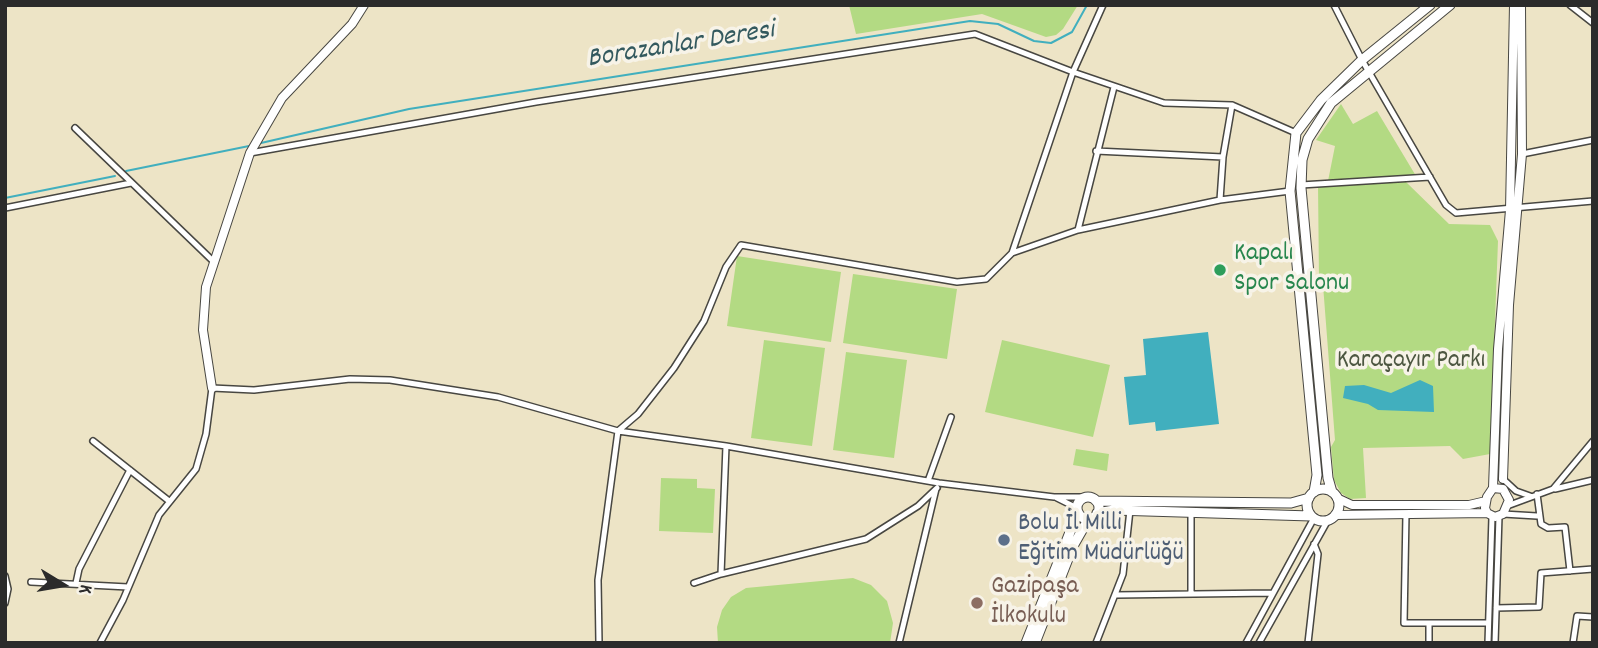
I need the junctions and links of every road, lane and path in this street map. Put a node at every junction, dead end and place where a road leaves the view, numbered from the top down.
1 (364, 5) edge
2 (1103, 5) edge
3 (1335, 5) edge
4 (1430, 5) edge
5 (1450, 5) edge
6 (1514, 5) edge
7 (1521, 5) edge
8 (1570, 5) edge
9 (1593, 23) edge
10 (1362, 60) junction
11 (1073, 72) junction
12 (1370, 72) junction
13 (1114, 87) junction
14 (1231, 105) junction
15 (75, 128) dead end
16 (1296, 133) junction
17 (1593, 140) edge
18 (1096, 151) junction
19 (250, 153) junction
20 (1522, 154) junction
21 (1223, 157) junction
22 (1430, 177) junction
23 (131, 183) junction
24 (1301, 185) junction
25 (1290, 191) junction
26 (1220, 200) junction
27 (1593, 201) edge
28 (5, 208) edge
29 (1515, 209) junction
30 (1078, 230) junction
31 (1012, 253) junction
32 (215, 262) junction
33 (212, 388) junction
34 (951, 417) dead end
35 (618, 430) junction
36 (93, 440) dead end
37 (1593, 441) edge
38 (726, 446) junction
39 (130, 470) junction
40 (1593, 480) edge
41 (928, 481) junction
42 (938, 485) junction
43 (1505, 487) junction
44 (1493, 488) junction
45 (1553, 489) junction
46 (1537, 494) junction
47 (1311, 495) junction
48 (1334, 495) junction
49 (1530, 496) junction
50 (1054, 497) junction
51 (1086, 497) junction
52 (1522, 498) junction
53 (1096, 500) junction
54 (169, 501) junction
55 (1486, 501) junction
56 (1078, 510) junction
57 (1130, 510) junction
58 (1192, 513) junction
59 (1497, 513) junction
60 (1406, 514) junction
61 (1093, 516) junction
62 (1537, 516) junction
63 (1312, 517) junction
64 (1331, 518) junction
65 (1314, 544) junction
66 (1593, 569) edge
67 (1570, 571) junction
68 (721, 574) junction
69 (5, 576) edge
70 (31, 582) dead end
71 (76, 583) junction
72 (694, 583) dead end
73 (128, 587) junction
74 (1191, 593) junction
75 (1273, 593) junction
76 (1116, 595) junction
77 (5, 603) edge
78 (1496, 608) junction
79 (1593, 617) edge
80 (1488, 623) junction
81 (1429, 624) junction
82 (100, 643) edge
83 (599, 643) edge
84 (899, 643) edge
85 (1026, 643) edge
86 (1035, 643) edge
87 (1096, 643) edge
88 (1246, 643) edge
89 (1259, 643) edge
90 (1308, 643) edge
91 (1429, 643) edge
92 (1488, 643) edge
93 (1495, 643) edge
94 (1573, 643) edge

1 - 19 main road
2 - 11 street
3 - 10 street
4 - 10 main road
5 - 12 main road
6 - 29 main road
7 - 20 main road
8 - 9 street
10 - 12 street
10 - 16 main road
11 - 13 street
11 - 19 street
11 - 31 street
12 - 22 street
12 - 24 main road
13 - 14 street
13 - 18 street
14 - 16 street
14 - 21 street
15 - 23 street
16 - 25 main road
17 - 20 street
18 - 21 street
18 - 30 street
19 - 32 main road
20 - 29 main road
21 - 26 street
22 - 24 street
22 - 29 street
23 - 28 street
23 - 32 street
24 - 48 main road
25 - 26 street
25 - 47 main road
26 - 30 street
27 - 29 street
29 - 43 main road
29 - 44 main road
30 - 31 street
31 - 35 street
32 - 33 main road
33 - 35 street
33 - 54 street
34 - 41 street
35 - 38 street
35 - 83 street
36 - 39 street
37 - 45 street
38 - 41 street
38 - 68 street
39 - 54 street
39 - 71 street
40 - 45 street
41 - 42 street
42 - 50 street
42 - 68 street
42 - 84 street
43 - 44 main road
43 - 49 street
43 - 52 street
43 - 59 main road
44 - 55 main road
45 - 46 street
46 - 49 street
46 - 62 street
47 - 48 main road
47 - 53 main road
47 - 63 main road
48 - 55 main road
48 - 64 main road
49 - 52 street
50 - 51 street
50 - 56 street
51 - 53 main road
51 - 56 main road
52 - 59 street
53 - 61 main road
54 - 73 street
55 - 59 main road
56 - 61 main road
56 - 85 main road
57 - 58 main road
57 - 61 main road
57 - 76 street
58 - 63 main road
58 - 74 street
59 - 60 main road
59 - 62 street
59 - 78 street
59 - 80 street
60 - 64 main road
60 - 81 street
61 - 86 main road
62 - 67 street
63 - 64 main road
63 - 75 street
64 - 65 street
65 - 89 street
65 - 90 street
66 - 67 street
67 - 78 street
68 - 72 street
69 - 77 street
70 - 71 street
71 - 73 street
73 - 82 street
74 - 75 street
74 - 76 street
75 - 88 street
76 - 87 street
78 - 93 street
79 - 94 street
80 - 81 street
80 - 92 street
81 - 91 street

